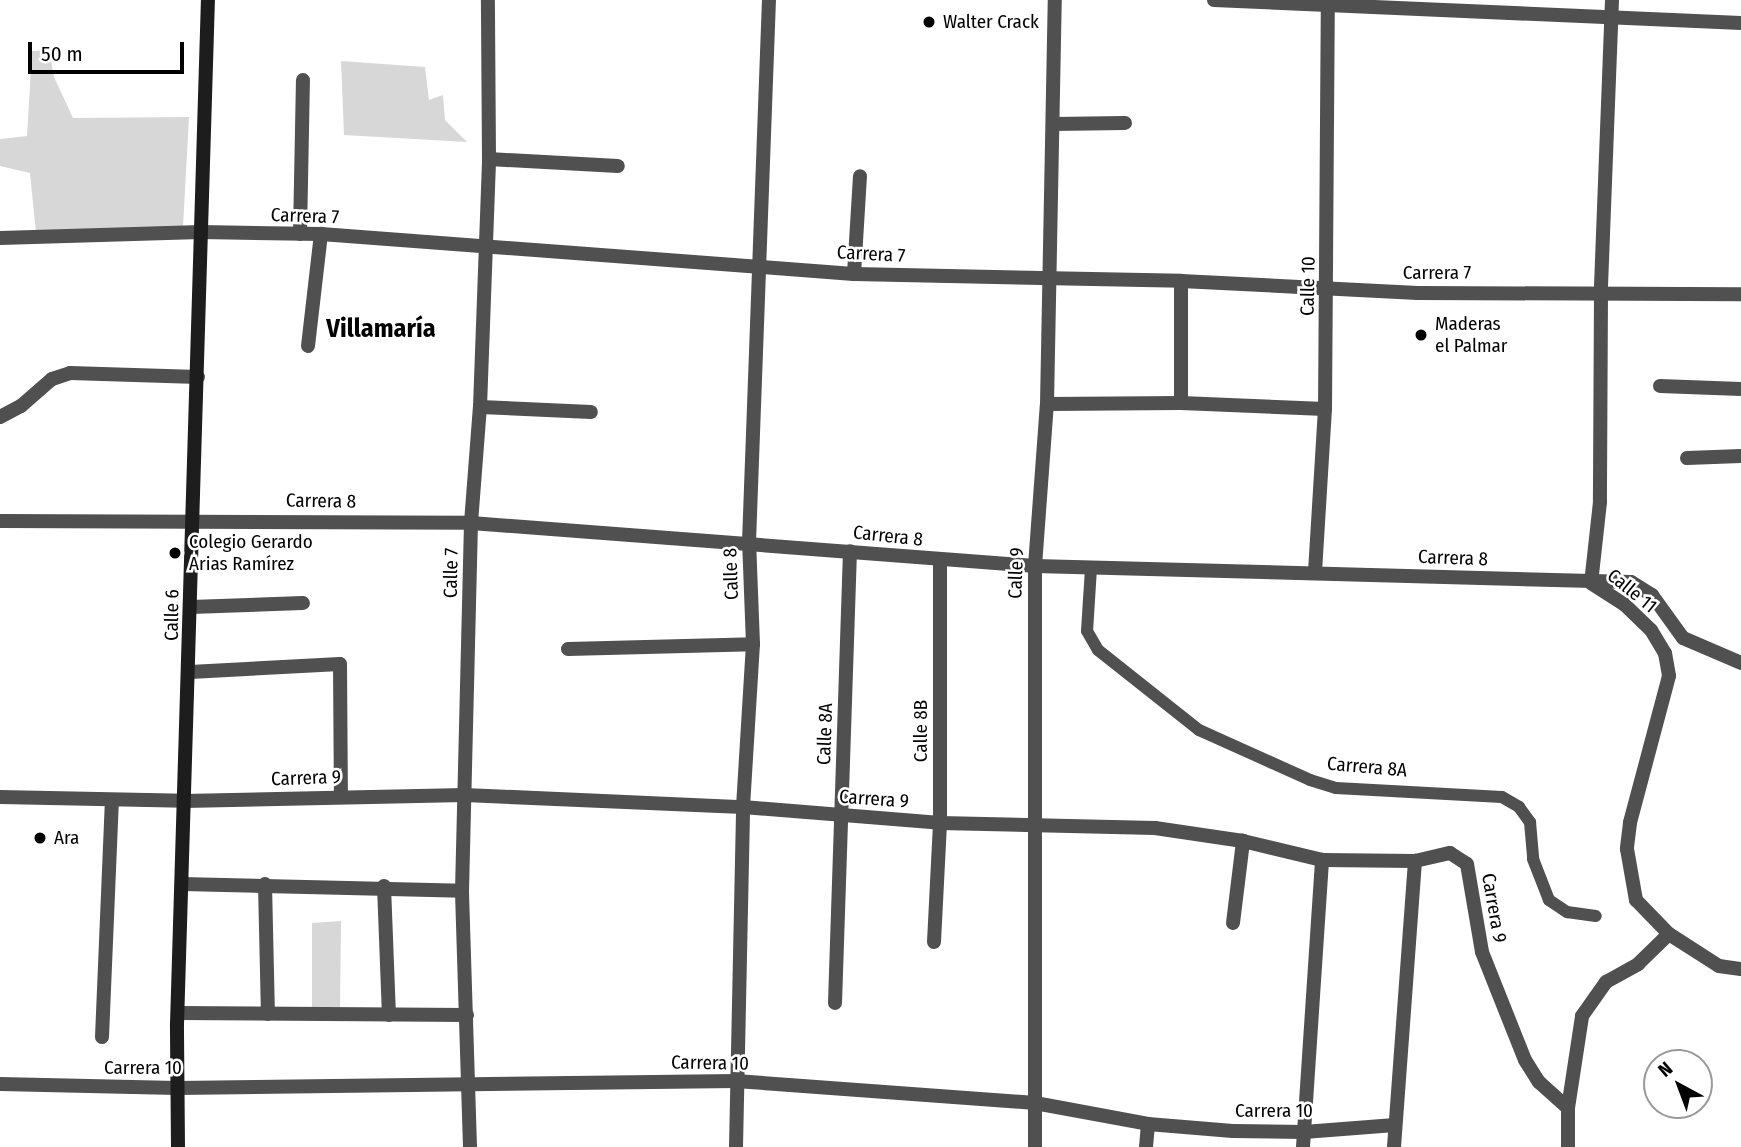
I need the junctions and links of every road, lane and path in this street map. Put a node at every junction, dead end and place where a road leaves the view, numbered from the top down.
1 (208, 0) edge
2 (488, 0) edge
3 (769, 0) edge
4 (1055, 0) edge
5 (1213, 0) edge
6 (1328, 2) edge
7 (1510, 6) edge
8 (1612, 7) edge
9 (1741, 23) edge
10 (303, 80) dead end
11 (1125, 123) dead end
12 (1053, 124) junction
13 (489, 159) junction
14 (618, 166) dead end
15 (860, 176) dead end
16 (201, 232) junction
17 (300, 234) junction
18 (321, 234) junction
19 (0, 238) edge
20 (484, 248) junction
21 (760, 264) junction
22 (854, 274) junction
23 (1048, 278) junction
24 (1181, 281) junction
25 (1327, 290) junction
26 (1601, 293) junction
27 (1741, 294) edge
28 (308, 346) dead end
29 (198, 377) junction
30 (1660, 386) dead end
31 (1741, 389) edge
32 (1181, 403) junction
33 (1047, 404) junction
34 (480, 407) junction
35 (1325, 409) junction
36 (591, 412) dead end
37 (0, 417) edge
38 (1741, 456) edge
39 (1687, 458) dead end
40 (192, 519) junction
41 (0, 521) edge
42 (471, 523) junction
43 (749, 542) junction
44 (850, 551) junction
45 (940, 561) junction
46 (1035, 566) junction
47 (1091, 568) junction
48 (1315, 572) junction
49 (1591, 583) junction
50 (303, 603) dead end
51 (191, 607) junction
52 (753, 644) junction
53 (568, 649) dead end
54 (1741, 663) edge
55 (190, 672) junction
56 (465, 795) junction
57 (341, 796) junction
58 (0, 797) edge
59 (112, 800) junction
60 (184, 801) junction
61 (743, 807) junction
62 (841, 817) junction
63 (940, 823) junction
64 (1035, 826) junction
65 (1243, 841) junction
66 (1322, 860) junction
67 (1415, 861) junction
68 (182, 884) junction
69 (265, 884) junction
70 (384, 886) junction
71 (462, 891) junction
72 (1596, 916) dead end
73 (1233, 923) dead end
74 (1669, 934) junction
75 (934, 942) dead end
76 (1741, 969) edge
77 (835, 1003) dead end
78 (178, 1013) junction
79 (268, 1014) junction
80 (389, 1015) junction
81 (467, 1015) junction
82 (102, 1037) dead end
83 (736, 1081) junction
84 (470, 1083) junction
85 (0, 1084) edge
86 (177, 1088) junction
87 (1035, 1103) junction
88 (1568, 1108) junction
89 (1148, 1124) junction
90 (1395, 1125) junction
91 (1233, 1131) junction
92 (1303, 1139) edge
93 (178, 1147) edge
94 (470, 1147) edge
95 (736, 1147) edge
96 (1035, 1147) edge
97 (1146, 1147) edge
98 (1231, 1147) edge
99 (1394, 1147) edge
100 (1568, 1147) edge

1 - 16 main road, Calle 6
2 - 13 street, Calle 7
3 - 21 street, Calle 8
4 - 12 street, Calle 9
5 - 6 street
6 - 7 street
6 - 25 street, Calle 10
7 - 8 street
8 - 9 street
8 - 26 street, Calle 11
10 - 17 street
11 - 12 street
12 - 23 street, Calle 9
13 - 14 street
13 - 20 street, Calle 7
15 - 22 street
16 - 17 street, Carrera 7
16 - 19 street, Carrera 7
16 - 29 main road, Calle 6
17 - 18 street, Carrera 7
18 - 20 street, Carrera 7
18 - 28 street
20 - 21 street, Carrera 7
20 - 34 street, Calle 7
21 - 22 street, Carrera 7
21 - 43 street, Calle 8
22 - 23 street, Carrera 7
23 - 24 street, Carrera 7
23 - 33 street, Calle 9
24 - 25 street, Carrera 7
24 - 32 street
25 - 26 street, Carrera 7
25 - 35 street, Calle 10
26 - 27 street, Carrera 7
26 - 49 street, Calle 11
29 - 37 street
29 - 40 main road, Calle 6
30 - 31 street
32 - 33 street
32 - 35 street
33 - 46 street, Calle 9
34 - 36 street
34 - 42 street, Calle 7
35 - 48 street, Calle 10
38 - 39 street
40 - 41 street, Carrera 8
40 - 42 street, Carrera 8
40 - 51 main road, Calle 6
42 - 43 street, Carrera 8
42 - 56 street, Calle 7
43 - 44 street, Carrera 8
43 - 52 street, Calle 8
44 - 45 street, Carrera 8
44 - 62 street, Calle 8A
45 - 46 street, Carrera 8
45 - 63 street, Calle 8B
46 - 47 street, Carrera 8
46 - 64 street, Calle 9
47 - 48 street, Carrera 8
47 - 72 street, Carrera 8A
48 - 49 street, Carrera 8
49 - 54 street, Carrera 8
49 - 74 street, Calle 11
50 - 51 street
51 - 55 main road, Calle 6
52 - 53 street
52 - 61 street, Calle 8
55 - 57 street
55 - 60 main road, Calle 6
56 - 57 street, Carrera 9
56 - 61 street, Carrera 9
56 - 71 street, Calle 7
57 - 60 street, Carrera 9
58 - 59 street, Carrera 9
59 - 60 street, Carrera 9
59 - 82 street
60 - 68 main road, Calle 6
61 - 62 street, Carrera 9
61 - 83 street, Calle 8
62 - 63 street, Carrera 9
62 - 77 street, Calle 8A
63 - 64 street, Carrera 9
63 - 75 street, Calle 8B
64 - 65 street, Carrera 9
64 - 87 street, Calle 9
65 - 66 street, Carrera 9
65 - 73 street
66 - 67 street, Carrera 9
66 - 92 street
67 - 88 street, Carrera 9
67 - 90 street
68 - 69 street
68 - 78 main road, Calle 6
69 - 70 street
69 - 79 street
70 - 71 street
70 - 80 street
71 - 81 street, Calle 7
74 - 76 street, Calle 11
74 - 88 street
78 - 79 street
78 - 86 main road, Calle 6
79 - 80 street
80 - 81 street
81 - 84 street, Calle 7
83 - 84 street, Carrera 10
83 - 87 street, Carrera 10
83 - 95 street, Calle 8
84 - 86 street, Carrera 10
84 - 94 street, Calle 7
85 - 86 street, Carrera 10
86 - 93 main road, Calle 6
87 - 89 street, Carrera 10
87 - 96 street, Calle 9
88 - 100 street
89 - 91 street, Carrera 10
89 - 97 street
90 - 92 street, Carrera 10
90 - 99 street
91 - 92 street, Carrera 10
91 - 98 street

